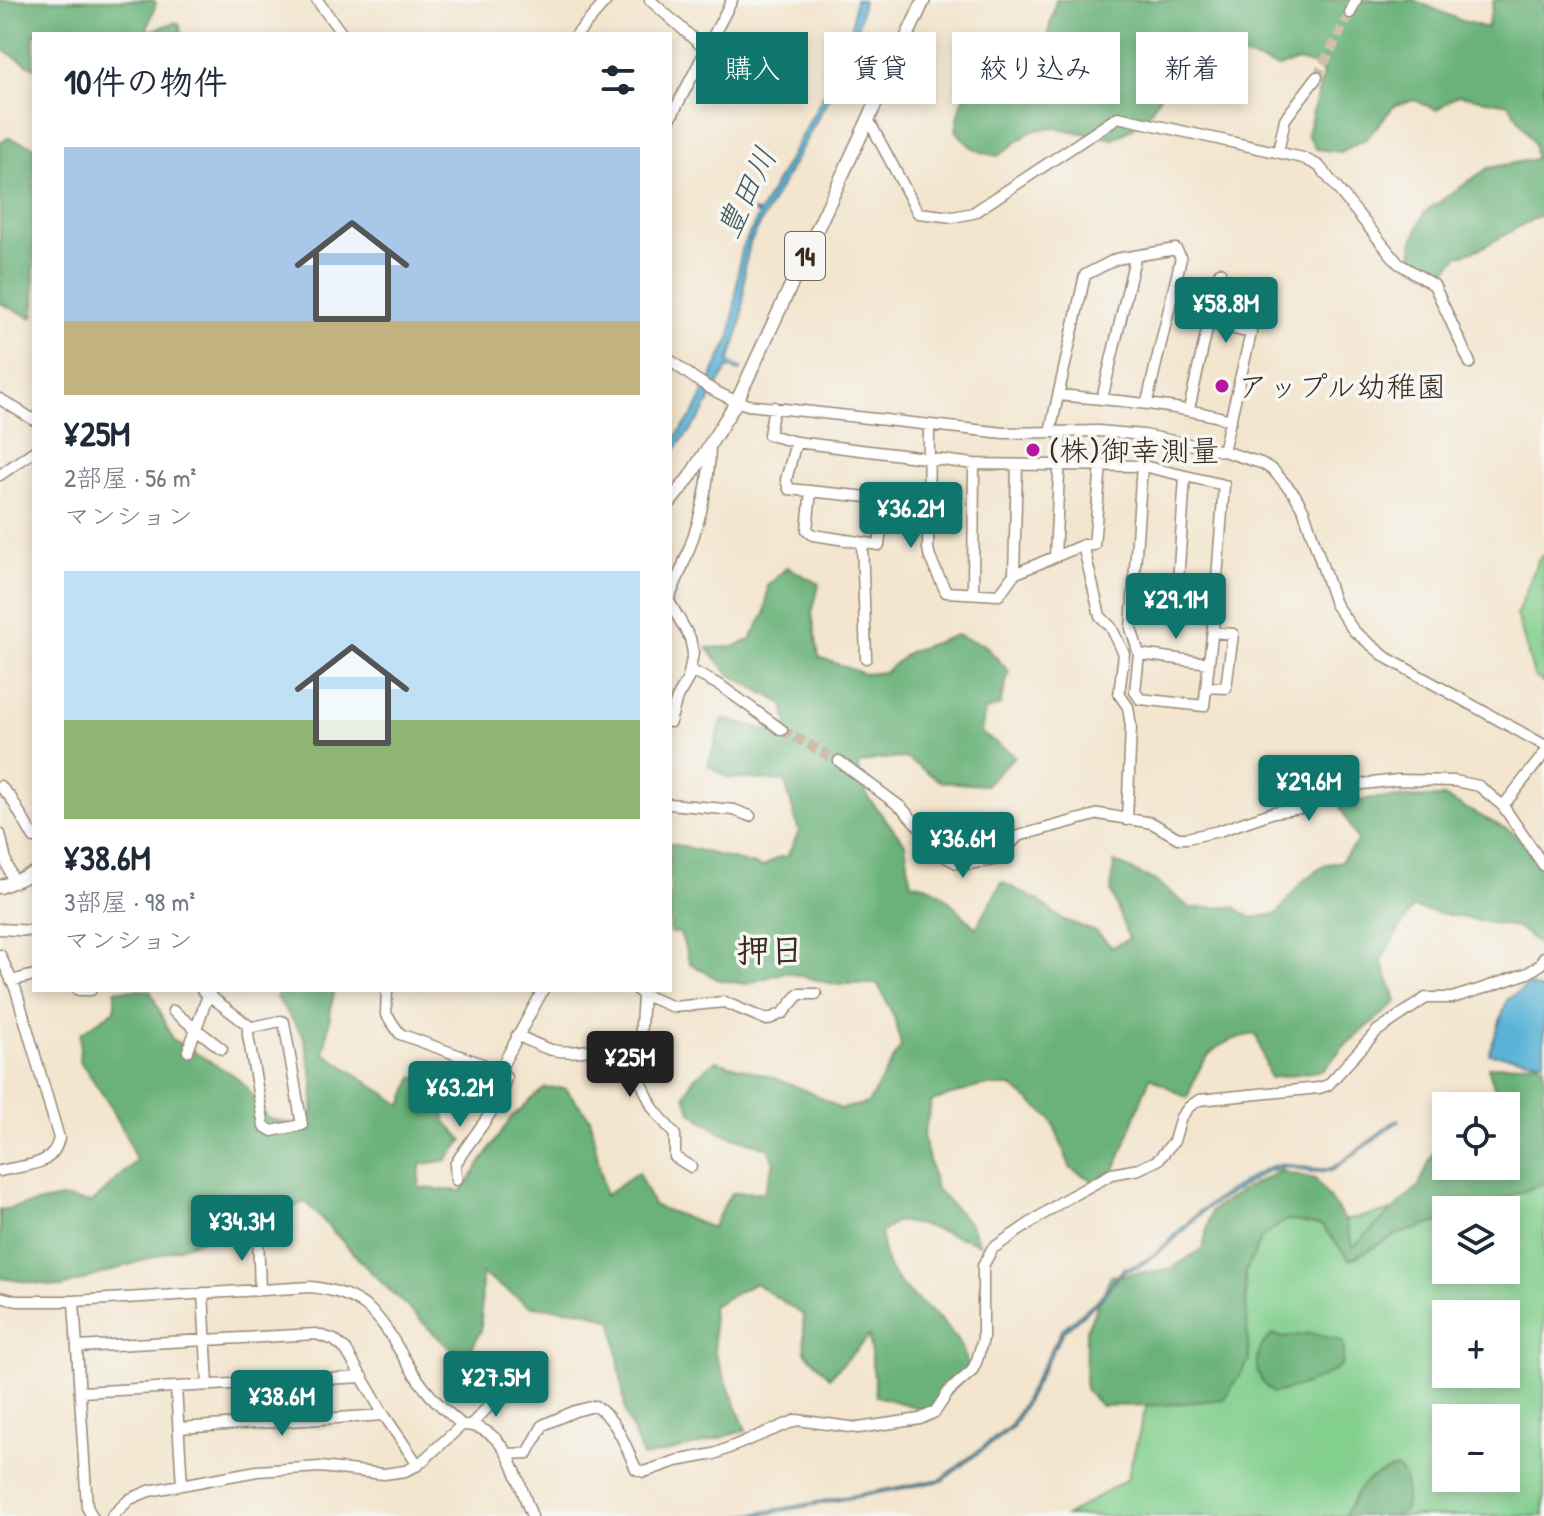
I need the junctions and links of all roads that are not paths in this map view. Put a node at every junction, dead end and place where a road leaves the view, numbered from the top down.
1 (317, 0) edge
2 (607, 0) edge
3 (650, 0) edge
4 (732, 0) edge
5 (924, 0) edge
6 (1356, 0) edge
7 (1350, 13) tunnel mouth
8 (335, 31) edge
9 (579, 32) edge
10 (714, 32) edge
11 (696, 41) edge
12 (696, 67) edge
13 (1317, 77) tunnel mouth
14 (672, 115) edge
15 (868, 119) junction
16 (1278, 152) junction
17 (1135, 258) junction
18 (1220, 272) dead end
19 (1208, 323) junction
20 (672, 362) edge
21 (1470, 363) dead end
22 (1058, 395) junction
23 (0, 399) edge
24 (732, 399) junction
25 (1102, 399) junction
26 (1147, 402) junction
27 (774, 407) junction
28 (1189, 409) junction
29 (32, 419) edge
30 (1231, 420) junction
31 (929, 425) junction
32 (1055, 432) junction
33 (1144, 435) junction
34 (796, 442) junction
35 (710, 443) junction
36 (1223, 451) junction
37 (32, 452) edge
38 (929, 460) junction
39 (974, 464) junction
40 (1058, 465) junction
41 (1101, 465) junction
42 (1017, 466) junction
43 (1143, 466) junction
44 (0, 475) edge
45 (1185, 476) junction
46 (811, 491) junction
47 (885, 498) junction
48 (672, 499) edge
49 (927, 503) junction
50 (862, 543) junction
51 (1083, 545) junction
52 (1055, 557) junction
53 (1014, 574) junction
54 (672, 591) edge
55 (973, 593) junction
56 (672, 606) edge
57 (1132, 609) junction
58 (1176, 614) junction
59 (1214, 619) junction
60 (1213, 632) junction
61 (1139, 654) junction
62 (866, 658) dead end
63 (1209, 663) junction
64 (690, 670) junction
65 (1206, 687) junction
66 (672, 715) edge
67 (782, 730) tunnel mouth
68 (1544, 745) edge
69 (1544, 754) edge
70 (839, 761) tunnel mouth
71 (2, 789) edge
72 (672, 804) edge
73 (1503, 806) junction
74 (750, 816) dead end
75 (1127, 820) junction
76 (0, 834) edge
77 (32, 835) edge
78 (1544, 866) edge
79 (32, 874) edge
80 (13, 881) junction
81 (0, 887) edge
82 (0, 929) edge
83 (32, 931) edge
84 (0, 955) edge
85 (1544, 957) edge
86 (32, 976) edge
87 (11, 981) junction
88 (205, 992) edge
89 (387, 992) edge
90 (542, 992) edge
91 (640, 993) edge
92 (816, 994) dead end
93 (173, 1011) dead end
94 (248, 1028) junction
95 (196, 1029) junction
96 (517, 1035) junction
97 (640, 1037) junction
98 (222, 1049) dead end
99 (188, 1051) dead end
100 (499, 1067) junction
101 (691, 1167) dead end
102 (0, 1171) edge
103 (456, 1180) dead end
104 (258, 1235) dead end
105 (260, 1290) junction
106 (203, 1293) junction
107 (0, 1297) edge
108 (74, 1301) junction
109 (206, 1340) junction
110 (78, 1347) junction
111 (363, 1377) junction
112 (208, 1385) junction
113 (176, 1388) junction
114 (81, 1392) junction
115 (502, 1392) dead end
116 (384, 1415) junction
117 (466, 1425) junction
118 (179, 1428) junction
119 (509, 1454) junction
120 (418, 1465) junction
121 (182, 1485) junction
122 (92, 1516) edge
123 (112, 1516) edge
124 (532, 1516) edge

1 - 8 street
2 - 9 street
3 - 11 street
4 - 10 street
5 - 15 main road, 14
6 - 7 street
12 - 14 street
13 - 16 street
15 - 16 street
15 - 24 main road, 14
16 - 21 street
17 - 22 street
17 - 25 street
17 - 26 street
18 - 19 street
19 - 28 street
19 - 30 street
20 - 24 street
22 - 25 street
22 - 32 street
23 - 29 street
24 - 27 street
24 - 35 main road, 14
25 - 26 street
26 - 28 street
27 - 31 street
27 - 34 street
28 - 30 street
30 - 36 street
31 - 32 street
31 - 38 street
32 - 33 street
32 - 40 street
33 - 36 street
33 - 43 street
34 - 38 street
34 - 46 street
35 - 48 main road, 14
35 - 54 street
36 - 68 street
37 - 44 street
38 - 39 street
38 - 49 street
39 - 42 street
39 - 55 street
40 - 41 street
40 - 42 street
40 - 52 street
41 - 43 street
41 - 51 street
42 - 53 street
43 - 45 street
43 - 57 street
45 - 58 street
45 - 59 street
46 - 47 street
46 - 50 street
47 - 49 street
47 - 50 street
49 - 55 street
50 - 62 street
51 - 52 street
51 - 75 street
52 - 53 street
53 - 55 street
56 - 64 street
57 - 58 street
57 - 61 street
58 - 59 street
59 - 60 street
60 - 63 street
60 - 65 street
61 - 63 street
61 - 65 street
63 - 65 street
64 - 66 street
64 - 67 street
69 - 73 street
70 - 75 street
71 - 77 street
72 - 74 street
73 - 75 street
73 - 78 street
76 - 80 street
79 - 80 main road
80 - 81 main road
82 - 83 street
84 - 87 street
85 - 119 street
86 - 87 street
87 - 102 street
88 - 94 street
88 - 95 street
89 - 100 street
90 - 96 street
91 - 92 street
91 - 97 street
93 - 95 street
94 - 94 street
95 - 98 street
95 - 99 street
96 - 97 street
96 - 100 street
97 - 101 street
100 - 103 street
104 - 105 street
105 - 106 street
105 - 117 street
106 - 108 street
106 - 109 street
107 - 108 street
108 - 110 street
109 - 110 street
109 - 111 street
109 - 112 street
110 - 114 street
111 - 112 street
111 - 116 street
112 - 113 street
113 - 114 street
113 - 118 street
114 - 122 street
115 - 117 street
116 - 118 street
116 - 120 street
117 - 119 street
117 - 120 street
118 - 121 street
119 - 124 street
120 - 121 street
121 - 123 street

